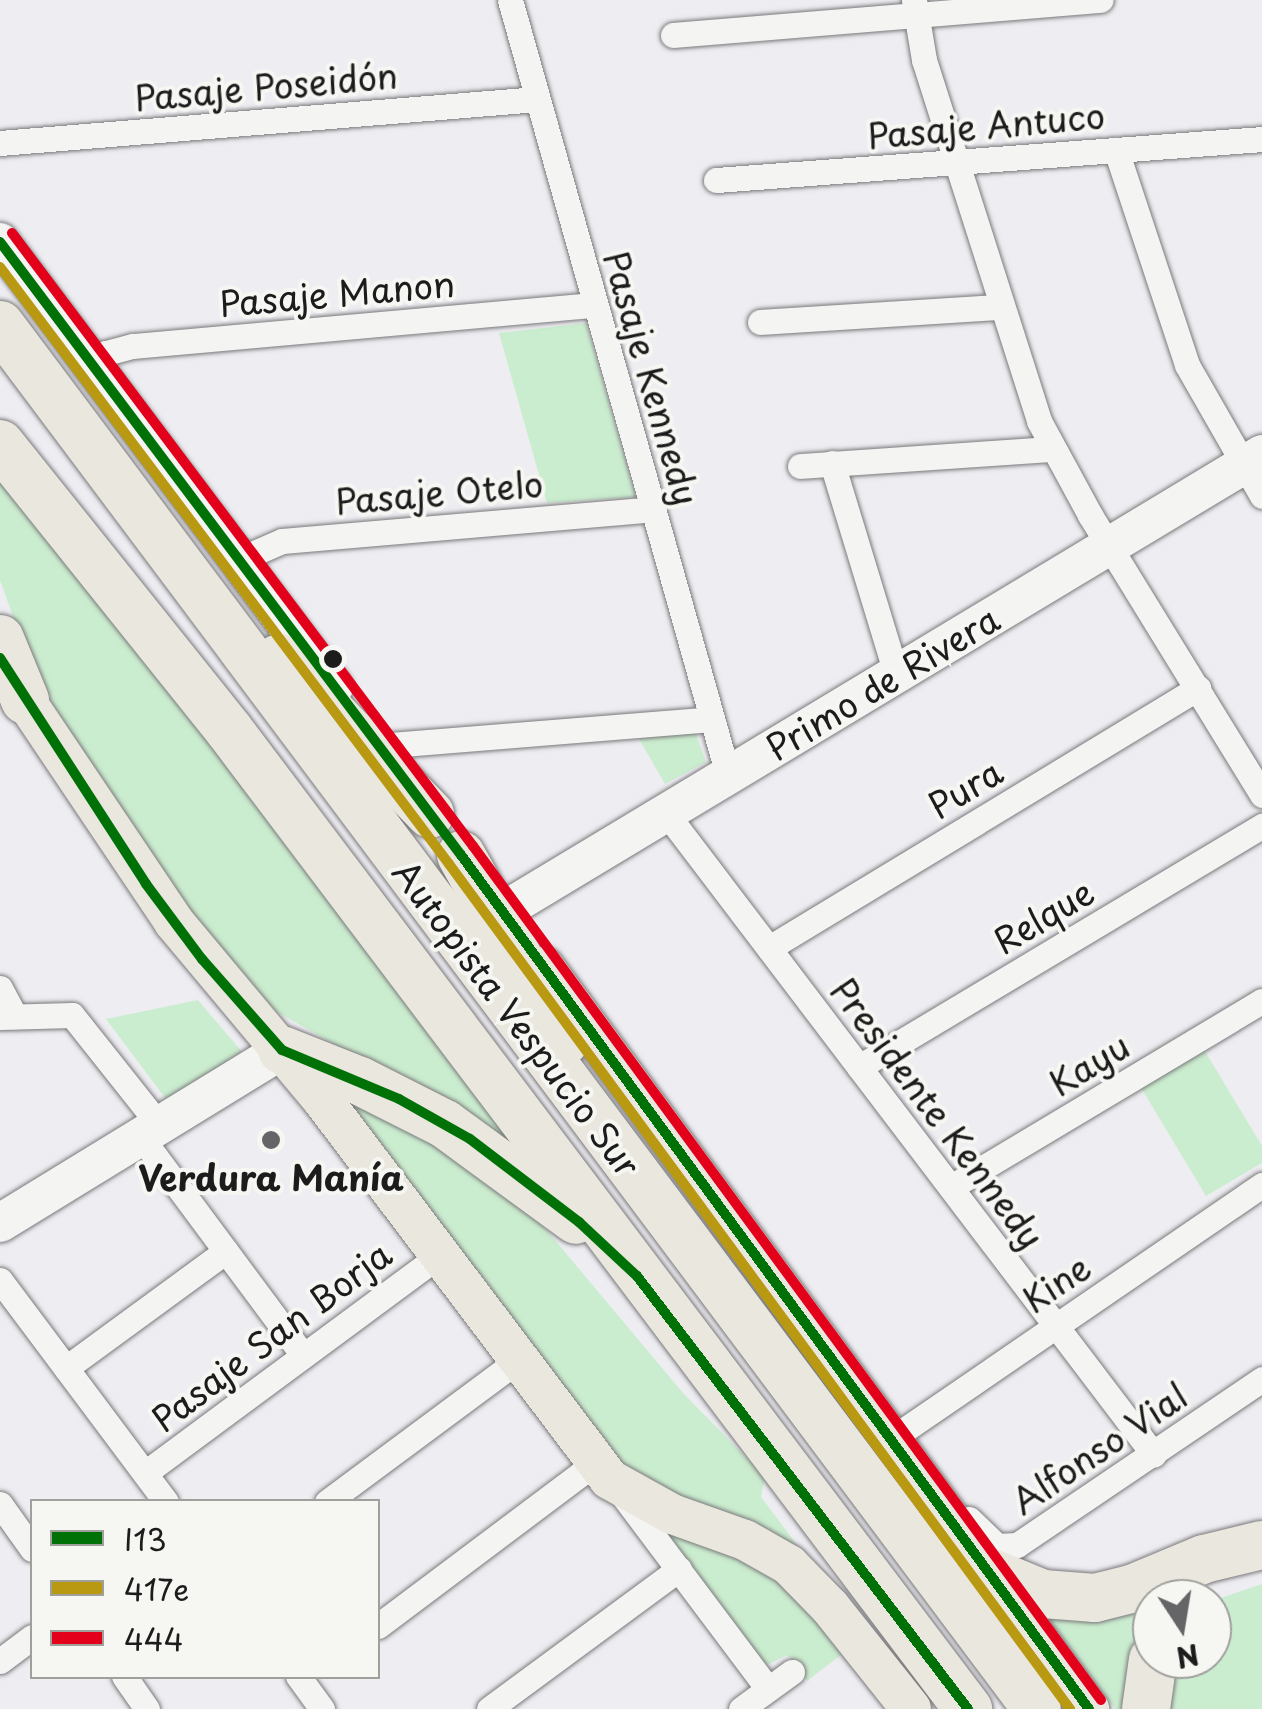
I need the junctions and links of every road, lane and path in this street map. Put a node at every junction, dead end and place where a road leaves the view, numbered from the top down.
1 (510, 0) edge
2 (1100, 0) edge
3 (915, 6) edge
4 (673, 35) dead end
5 (537, 98) junction
6 (0, 143) edge
7 (1261, 143) edge
8 (1116, 150) junction
9 (956, 165) junction
10 (716, 180) dead end
11 (0, 242) edge
12 (595, 304) junction
13 (1001, 308) junction
14 (760, 322) dead end
15 (0, 324) edge
16 (90, 364) junction
17 (0, 444) edge
18 (1052, 449) junction
19 (832, 464) junction
20 (800, 466) dead end
21 (1256, 471) edge
22 (126, 498) junction
23 (653, 508) junction
24 (1110, 545) junction
25 (236, 561) junction
26 (0, 640) edge
27 (0, 658) edge
28 (896, 674) junction
29 (1198, 688) junction
30 (25, 700) junction
31 (712, 720) junction
32 (378, 746) junction
33 (728, 776) junction
34 (1262, 795) edge
35 (666, 813) junction
36 (430, 814) junction
37 (1262, 826) edge
38 (461, 854) junction
39 (502, 912) junction
40 (769, 948) junction
41 (0, 988) edge
42 (1262, 1001) edge
43 (8, 1016) edge
44 (282, 1050) junction
45 (860, 1067) junction
46 (150, 1131) junction
47 (1262, 1185) edge
48 (951, 1187) junction
49 (654, 1202) junction
50 (0, 1224) edge
51 (226, 1251) junction
52 (440, 1256) junction
53 (637, 1276) junction
54 (0, 1280) edge
55 (1056, 1325) junction
56 (304, 1355) junction
57 (517, 1361) junction
58 (66, 1368) junction
59 (1260, 1386) edge
60 (891, 1439) junction
61 (1154, 1455) junction
62 (602, 1471) junction
63 (145, 1473) junction
64 (164, 1499) edge
65 (331, 1499) edge
66 (3, 1514) edge
67 (1262, 1546) edge
68 (30, 1548) edge
69 (680, 1570) junction
70 (988, 1570) junction
71 (1262, 1574) edge
72 (1232, 1580) edge
73 (380, 1625) edge
74 (30, 1638) edge
75 (0, 1661) edge
76 (792, 1672) dead end
77 (126, 1679) edge
78 (305, 1679) edge
79 (1150, 1679) edge
80 (768, 1689) junction
81 (139, 1706) edge
82 (322, 1709) edge
83 (489, 1709) edge
84 (741, 1709) edge
85 (911, 1709) edge
86 (968, 1709) edge
87 (1036, 1709) edge
88 (1089, 1709) edge
89 (1146, 1709) edge

1 - 5 street, Pasaje Kennedy
2 - 3 street
3 - 4 street
3 - 9 street
5 - 6 street, Pasaje Poseidón
5 - 12 street, Pasaje Kennedy
7 - 8 street, Pasaje Antuco
8 - 9 street, Pasaje Antuco
8 - 21 street
9 - 10 street, Pasaje Antuco
9 - 13 street
11 - 16 street
12 - 16 street, Pasaje Manon
12 - 23 street, Pasaje Kennedy
13 - 14 street
13 - 18 street
15 - 22 highway, Autopista Vespucio Sur
16 - 25 street
17 - 53 highway, Autopista Vespucio Sur
18 - 19 street
18 - 24 street
19 - 20 street
19 - 28 street
21 - 24 street, Primo de Rivera
22 - 36 highway
22 - 49 highway, Autopista Vespucio Sur
23 - 25 street, Pasaje Otelo
23 - 31 street, Pasaje Kennedy
24 - 28 street, Primo de Rivera
24 - 29 street
25 - 32 street
26 - 30 highway
27 - 30 street
28 - 33 street, Primo de Rivera
29 - 34 street
29 - 40 street, Pura
30 - 44 main road
31 - 32 street
31 - 33 street, Pasaje Kennedy
32 - 36 street
33 - 35 street, Primo de Rivera
35 - 39 street, Primo de Rivera
35 - 40 street, Presidente Kennedy
36 - 38 main road
37 - 45 street, Relque
38 - 39 main road
38 - 49 highway
39 - 60 main road
40 - 45 street, Presidente Kennedy
41 - 43 street
42 - 48 street, Kayu
43 - 46 street
44 - 46 street
44 - 52 main road
44 - 53 highway
45 - 48 street, Presidente Kennedy
46 - 50 street
46 - 51 street
47 - 55 street, Kine
48 - 55 street, Presidente Kennedy
49 - 87 highway, Autopista Vespucio Sur
51 - 56 street
51 - 58 street
52 - 56 street, Pasaje San Borja
52 - 57 main road
53 - 86 highway, Autopista Vespucio Sur
54 - 58 street
55 - 60 street, Kine
55 - 61 street, Presidente Kennedy
56 - 63 street, Pasaje San Borja
57 - 62 main road
57 - 65 street
58 - 63 street
59 - 61 street, Alfonso Vial
60 - 61 street, Alfonso Vial
60 - 70 main road
62 - 69 street
62 - 73 street
62 - 85 main road
63 - 64 street
66 - 68 street
67 - 70 highway
69 - 80 street
69 - 83 street
70 - 88 main road
71 - 72 highway
74 - 75 street
76 - 80 street
77 - 81 street
78 - 82 street
79 - 89 highway
80 - 84 street

